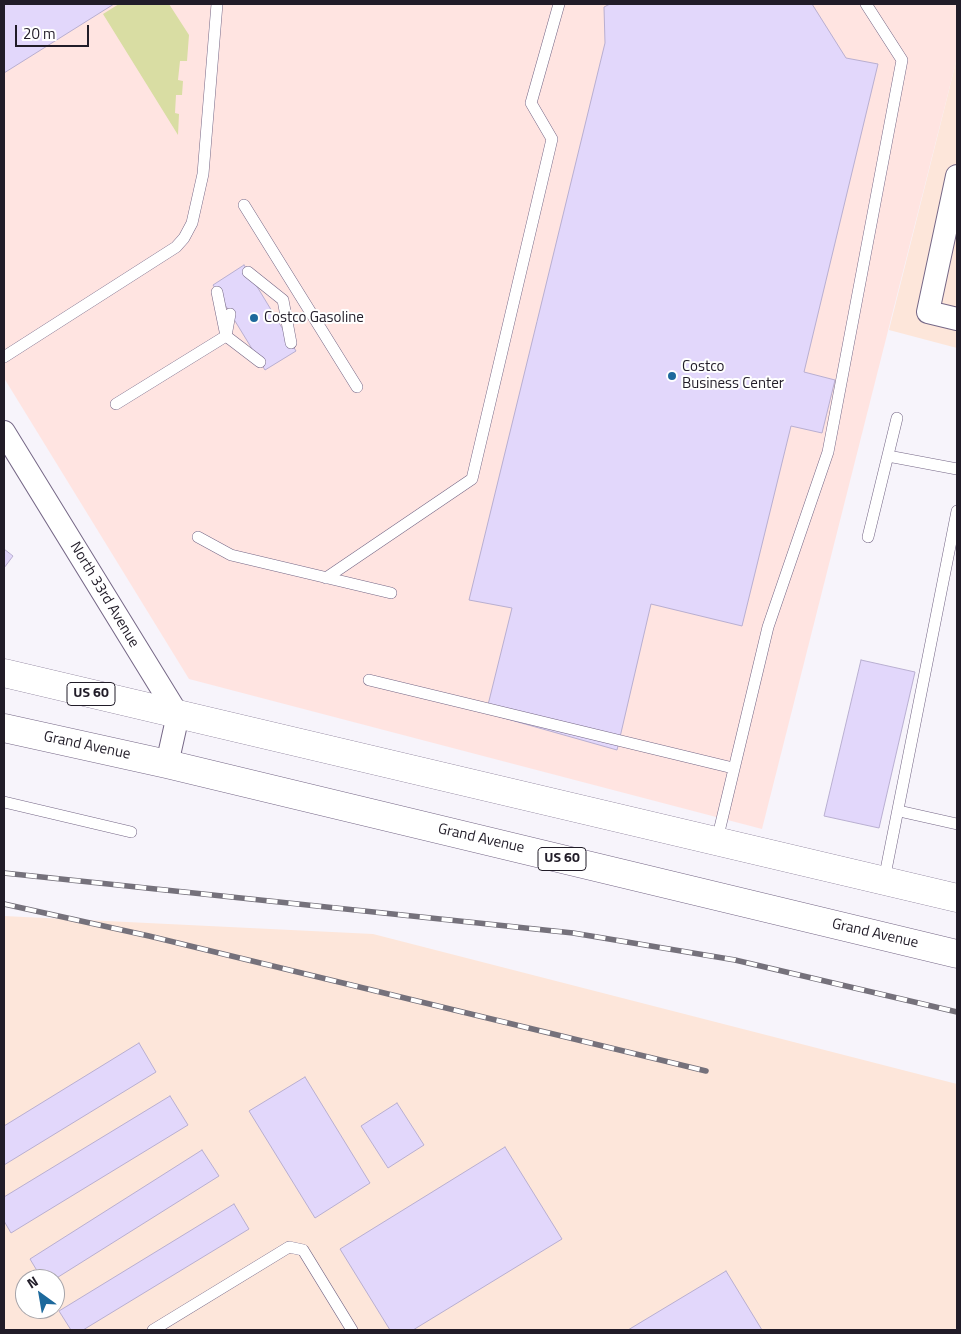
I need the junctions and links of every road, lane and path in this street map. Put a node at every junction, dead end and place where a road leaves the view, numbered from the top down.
1 (217, 4) edge
2 (558, 4) edge
3 (866, 4) edge
4 (957, 176) edge
5 (244, 205) dead end
6 (952, 222) edge
7 (248, 272) dead end
8 (298, 291) junction
9 (217, 292) dead end
10 (262, 294) dead end
11 (283, 300) junction
12 (230, 314) dead end
13 (957, 319) edge
14 (280, 324) dead end
15 (226, 336) junction
16 (248, 343) dead end
17 (291, 343) dead end
18 (4, 357) edge
19 (260, 362) dead end
20 (357, 387) dead end
21 (116, 404) dead end
22 (897, 418) dead end
23 (4, 432) edge
24 (888, 456) junction
25 (957, 470) edge
26 (957, 511) edge
27 (198, 536) dead end
28 (868, 537) dead end
29 (326, 578) junction
30 (391, 593) dead end
31 (4, 673) edge
32 (369, 680) dead end
33 (178, 715) junction
34 (4, 728) edge
35 (167, 764) junction
36 (732, 768) junction
37 (4, 802) edge
38 (899, 811) junction
39 (957, 824) edge
40 (131, 832) dead end
41 (717, 840) junction
42 (884, 880) junction
43 (957, 898) edge
44 (957, 954) edge
45 (153, 1330) edge
46 (352, 1330) edge

1 - 18 lane
2 - 29 lane
3 - 36 lane
4 - 6 street
5 - 8 lane
6 - 13 street
7 - 11 lane
8 - 11 lane
8 - 20 lane
9 - 15 lane
10 - 11 lane
11 - 14 lane
11 - 17 lane
12 - 15 lane
15 - 16 lane
15 - 19 lane
15 - 21 lane
22 - 24 lane
23 - 33 street, North 33rd Avenue
24 - 25 lane
24 - 28 lane
26 - 38 lane
27 - 29 lane
29 - 30 lane
31 - 33 highway, US 60
32 - 36 lane
33 - 35 street
33 - 41 highway, US 60
34 - 35 highway, Grand Avenue / US 60
35 - 44 highway, Grand Avenue / US 60
36 - 41 lane
37 - 40 lane
38 - 39 lane
38 - 42 lane
41 - 42 highway, US 60
42 - 43 highway, US 60
45 - 46 lane

